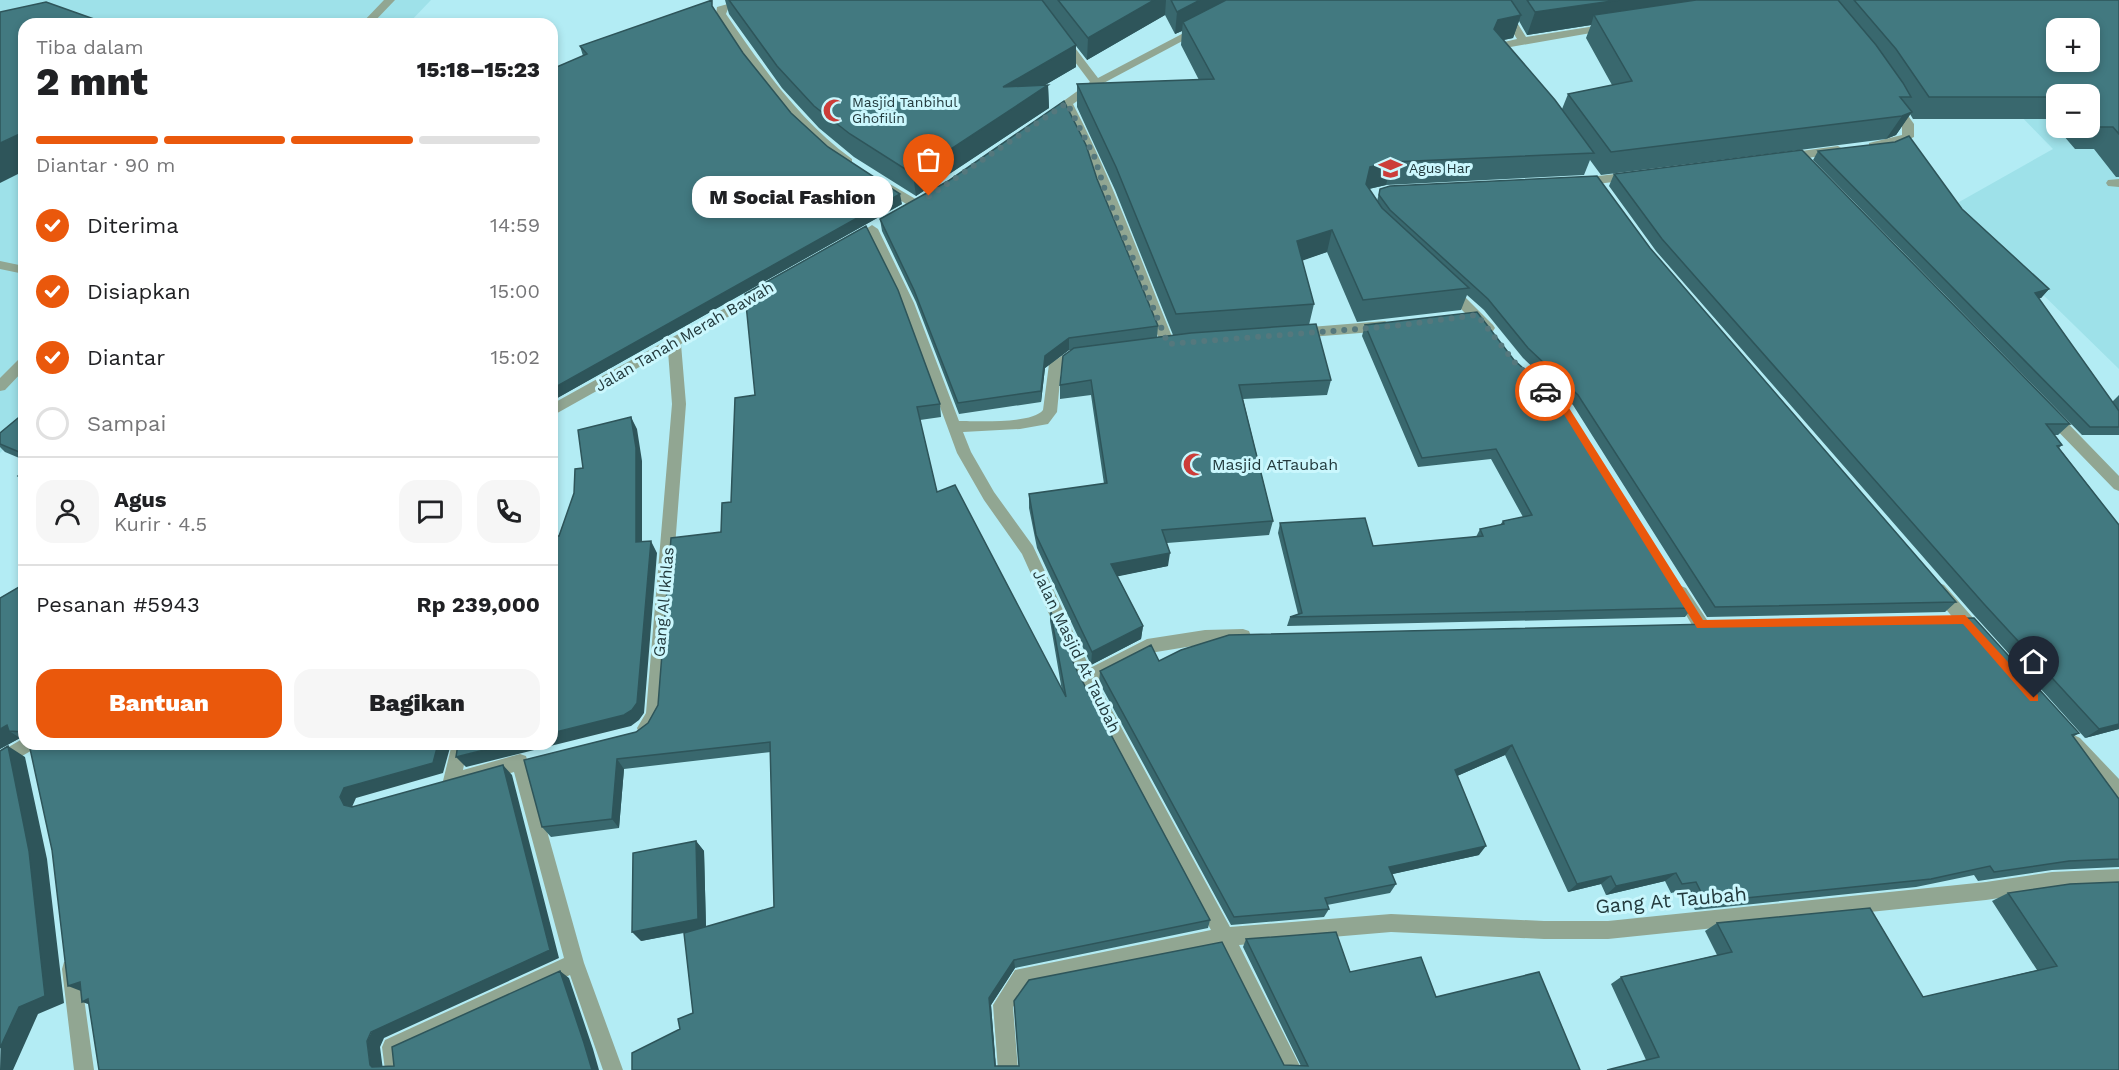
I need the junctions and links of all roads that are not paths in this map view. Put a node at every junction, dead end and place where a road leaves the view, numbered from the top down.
1 (390, 0) edge
2 (756, 0) edge
3 (1498, 0) edge
4 (372, 18) edge
5 (1207, 24) edge
6 (1616, 26) edge
7 (1061, 37) edge
8 (1522, 41) junction
9 (1497, 57) edge
10 (1096, 83) junction
11 (1891, 98) edge
12 (1067, 103) junction
13 (1040, 122) edge
14 (1776, 158) edge
15 (1585, 167) edge
16 (1641, 175) edge
17 (1572, 182) edge
18 (1599, 186) junction
19 (915, 204) edge
20 (872, 229) dead end
21 (0, 265) edge
22 (18, 269) edge
23 (779, 282) edge
24 (1442, 283) edge
25 (1477, 315) junction
26 (1454, 318) edge
27 (1395, 326) edge
28 (1281, 334) edge
29 (1497, 340) edge
30 (674, 342) junction
31 (1168, 344) edge
32 (1092, 354) edge
33 (18, 368) edge
34 (0, 386) edge
35 (2037, 400) edge
36 (558, 408) edge
37 (954, 427) junction
38 (2119, 485) edge
39 (1927, 576) edge
40 (1671, 577) edge
41 (1941, 620) edge
42 (1965, 620) junction
43 (1722, 624) edge
44 (1701, 625) junction
45 (1677, 626) edge
46 (1264, 635) edge
47 (1987, 645) edge
48 (1086, 678) junction
49 (2061, 729) edge
50 (636, 735) edge
51 (28, 750) edge
52 (458, 750) edge
53 (0, 761) edge
54 (2113, 775) edge
55 (2119, 791) edge
56 (2119, 878) edge
57 (1225, 937) junction
58 (69, 953) edge
59 (575, 963) junction
60 (84, 1070) edge
61 (395, 1070) edge
62 (613, 1070) edge
63 (1008, 1070) edge
64 (1292, 1070) edge

1 - 4 street
2 - 19 street
3 - 8 street
5 - 10 street
6 - 8 street
7 - 10 street
8 - 9 street
10 - 12 street
11 - 14 street
12 - 13 street
12 - 31 street
15 - 18 street
16 - 18 street
17 - 18 street
20 - 37 street, Jalan Masjid At Taubah
21 - 22 street
23 - 30 street, Jalan Tanah Merah Bawah
24 - 25 street
25 - 26 street
25 - 29 street
27 - 28 street
30 - 36 street, Jalan Tanah Merah Bawah
30 - 50 street, Gang Al Ikhlas
32 - 37 street
33 - 34 street
35 - 38 street
37 - 48 street, Jalan Masjid At Taubah
39 - 42 street
40 - 44 street
41 - 42 street
42 - 47 street
43 - 44 street
44 - 45 street
46 - 48 street
48 - 57 street, Jalan Masjid At Taubah
49 - 54 street
51 - 53 street
52 - 59 street
54 - 55 street
56 - 57 street, Gang At Taubah
57 - 63 street, Gang At Taubah
57 - 64 street, Jalan Masjid At Taubah
58 - 60 street
59 - 61 street
59 - 62 street

